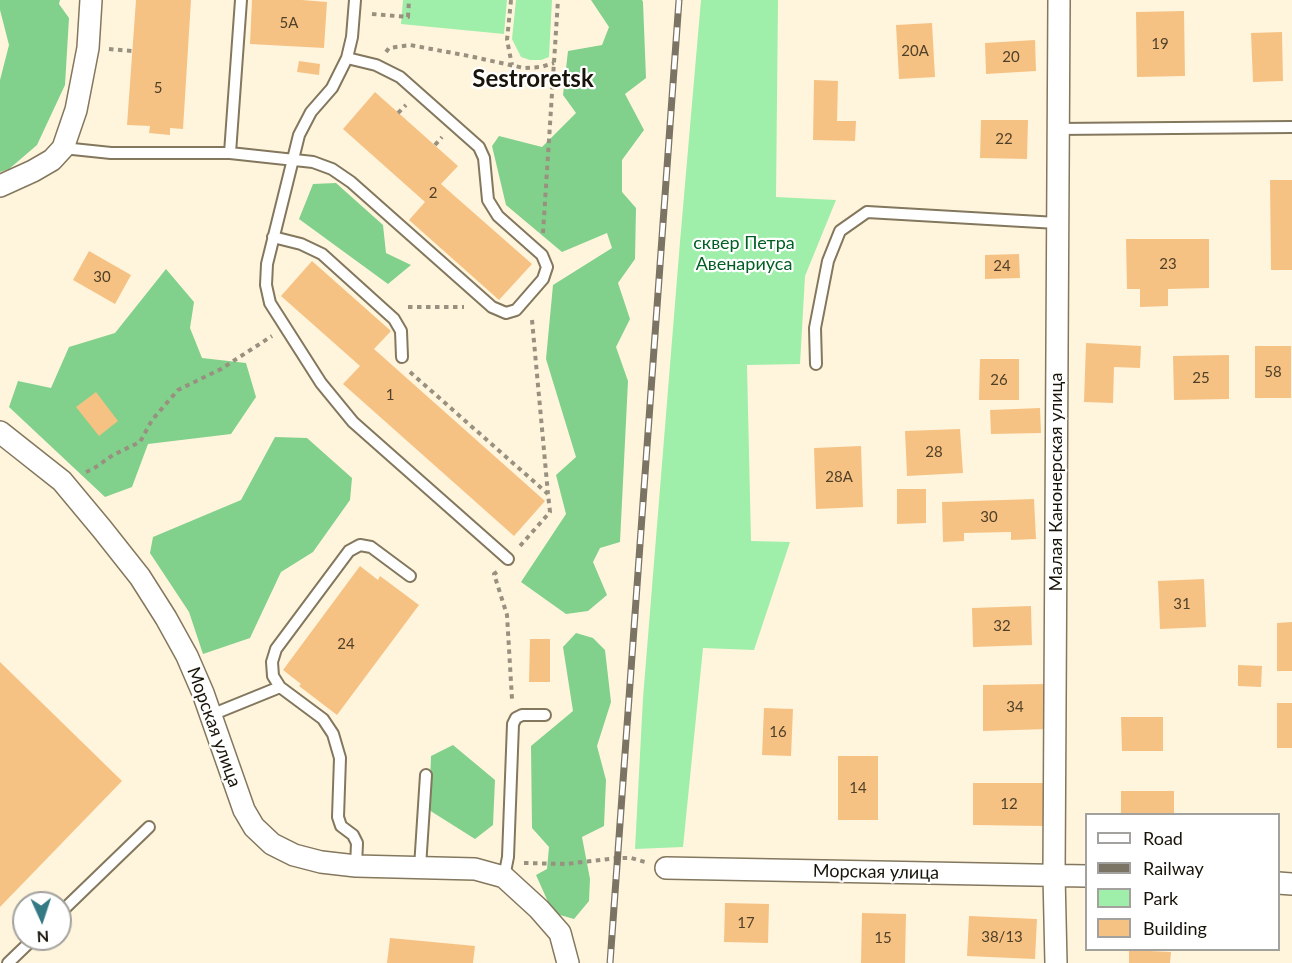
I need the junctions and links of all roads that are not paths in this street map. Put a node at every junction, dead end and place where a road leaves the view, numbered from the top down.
1 (91, 0) edge
2 (241, 0) edge
3 (355, 0) edge
4 (1059, 0) edge
5 (347, 58) junction
6 (1292, 127) edge
7 (1058, 129) junction
8 (63, 148) junction
9 (230, 153) junction
10 (292, 160) junction
11 (0, 186) edge
12 (1057, 223) junction
13 (273, 237) junction
14 (402, 357) road end
15 (816, 364) dead end
16 (0, 432) edge
17 (508, 559) road end
18 (410, 576) dead end
19 (280, 687) junction
20 (211, 714) junction
21 (545, 715) dead end
22 (426, 775) dead end
23 (149, 827) dead end
24 (356, 866) junction
25 (420, 867) junction
26 (666, 868) road end
27 (1054, 875) junction
28 (1085, 876) edge
29 (504, 877) junction
30 (72, 901) edge
31 (20, 951) edge
32 (8, 963) edge
33 (568, 963) edge
34 (1056, 963) edge

1 - 8 street
2 - 9 lane
3 - 5 lane
4 - 7 street, Малая Канонерская улица
5 - 10 lane
5 - 10 lane
6 - 7 lane
7 - 12 street, Малая Канонерская улица
8 - 9 lane
8 - 11 street
9 - 10 lane
10 - 13 lane
12 - 15 lane
12 - 27 street, Малая Канонерская улица
13 - 14 lane
13 - 17 lane
16 - 20 street, Морская улица
18 - 19 lane
19 - 20 lane
19 - 24 lane
20 - 24 street, Морская улица
21 - 29 lane
22 - 25 lane
23 - 30 lane
24 - 25 street, Морская улица
25 - 29 street, Морская улица
26 - 27 street, Морская улица
27 - 28 street, Морская улица
27 - 34 street, Малая Канонерская улица
29 - 33 street
31 - 32 lane

